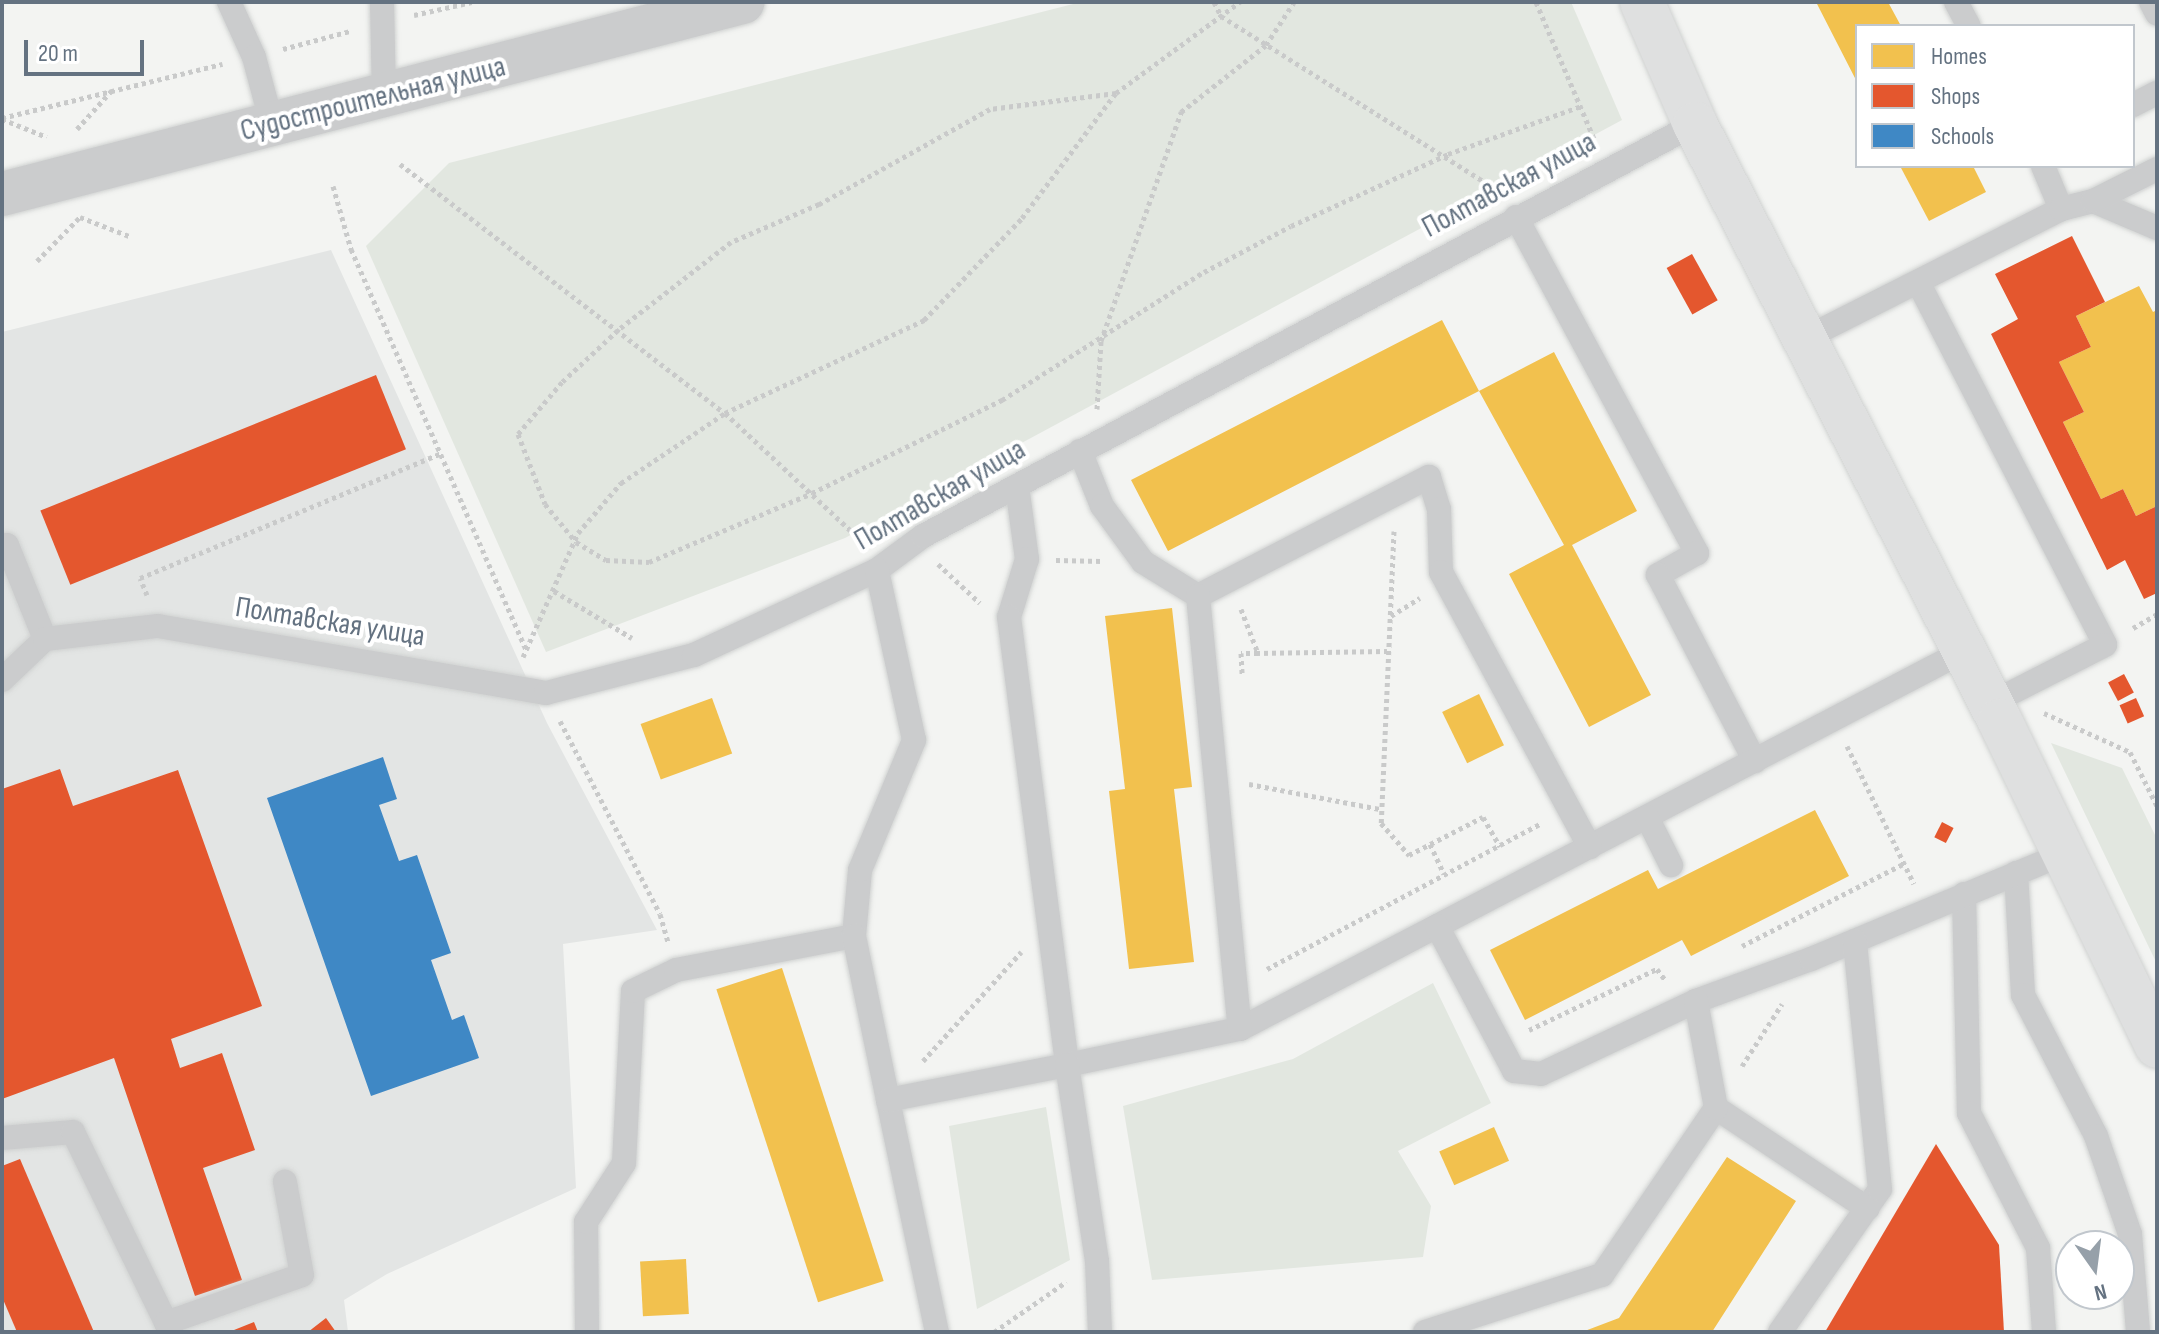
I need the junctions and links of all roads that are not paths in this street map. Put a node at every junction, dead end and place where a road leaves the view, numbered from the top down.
1 (229, 2) edge
2 (382, 2) edge
3 (743, 2) edge
4 (1642, 2) edge
5 (1956, 2) edge
6 (2151, 2) edge
7 (2157, 14) edge
8 (1968, 24) edge
9 (2157, 93) edge
10 (384, 97) junction
11 (2135, 104) edge
12 (272, 124) junction
13 (1695, 124) junction
14 (2044, 168) edge
15 (2157, 169) edge
16 (2, 194) edge
17 (2093, 201) junction
18 (2061, 209) junction
19 (1520, 215) junction
20 (2157, 228) edge
21 (1918, 282) junction
22 (1802, 340) junction
23 (1080, 451) junction
24 (1017, 486) junction
25 (2, 547) edge
26 (877, 570) junction
27 (1198, 596) junction
28 (45, 639) junction
29 (1964, 651) junction
30 (2, 680) edge
31 (2011, 705) junction
32 (1755, 761) junction
33 (1647, 817) junction
34 (1590, 847) junction
35 (2063, 854) junction
36 (1671, 865) dead end
37 (2016, 873) junction
38 (1964, 894) junction
39 (1437, 926) junction
40 (854, 936) junction
41 (1855, 941) junction
42 (1696, 1001) junction
43 (1240, 1029) junction
44 (2157, 1046) edge
45 (1067, 1065) junction
46 (888, 1100) junction
47 (1716, 1108) junction
48 (2, 1138) edge
49 (285, 1182) dead end
50 (1868, 1209) junction
51 (587, 1332) edge
52 (937, 1332) edge
53 (1100, 1332) edge
54 (1425, 1332) edge
55 (1780, 1332) edge
56 (2044, 1332) edge
57 (2138, 1332) edge

1 - 12 lane
2 - 10 lane
3 - 10 street, Судостроительная улица
4 - 13 main road
5 - 8 lane
6 - 7 lane
9 - 11 lane
10 - 12 street, Судостроительная улица
12 - 16 street, Судостроительная улица
13 - 19 lane, Полтавская улица
13 - 22 main road
14 - 18 lane
15 - 17 lane
17 - 18 lane
17 - 20 lane
18 - 21 lane
19 - 23 lane, Полтавская улица
19 - 32 lane
21 - 22 lane
21 - 31 lane
22 - 29 main road
23 - 24 lane, Полтавская улица
23 - 27 lane
24 - 26 lane, Полтавская улица
24 - 45 lane
25 - 28 lane
26 - 28 lane, Полтавская улица
26 - 40 lane
27 - 34 lane
27 - 43 lane
28 - 30 lane
29 - 31 main road
29 - 32 lane
31 - 35 main road
32 - 33 lane
33 - 34 lane
33 - 36 lane
34 - 39 lane
35 - 37 lane
35 - 44 main road
37 - 38 lane
37 - 57 lane
38 - 41 lane
38 - 56 lane
39 - 42 lane
39 - 43 lane
40 - 46 lane
40 - 51 lane
41 - 42 lane
41 - 50 lane
42 - 47 lane
43 - 45 lane
45 - 46 lane
45 - 53 lane
46 - 52 lane
47 - 50 lane
47 - 54 lane
48 - 49 lane
50 - 55 lane

